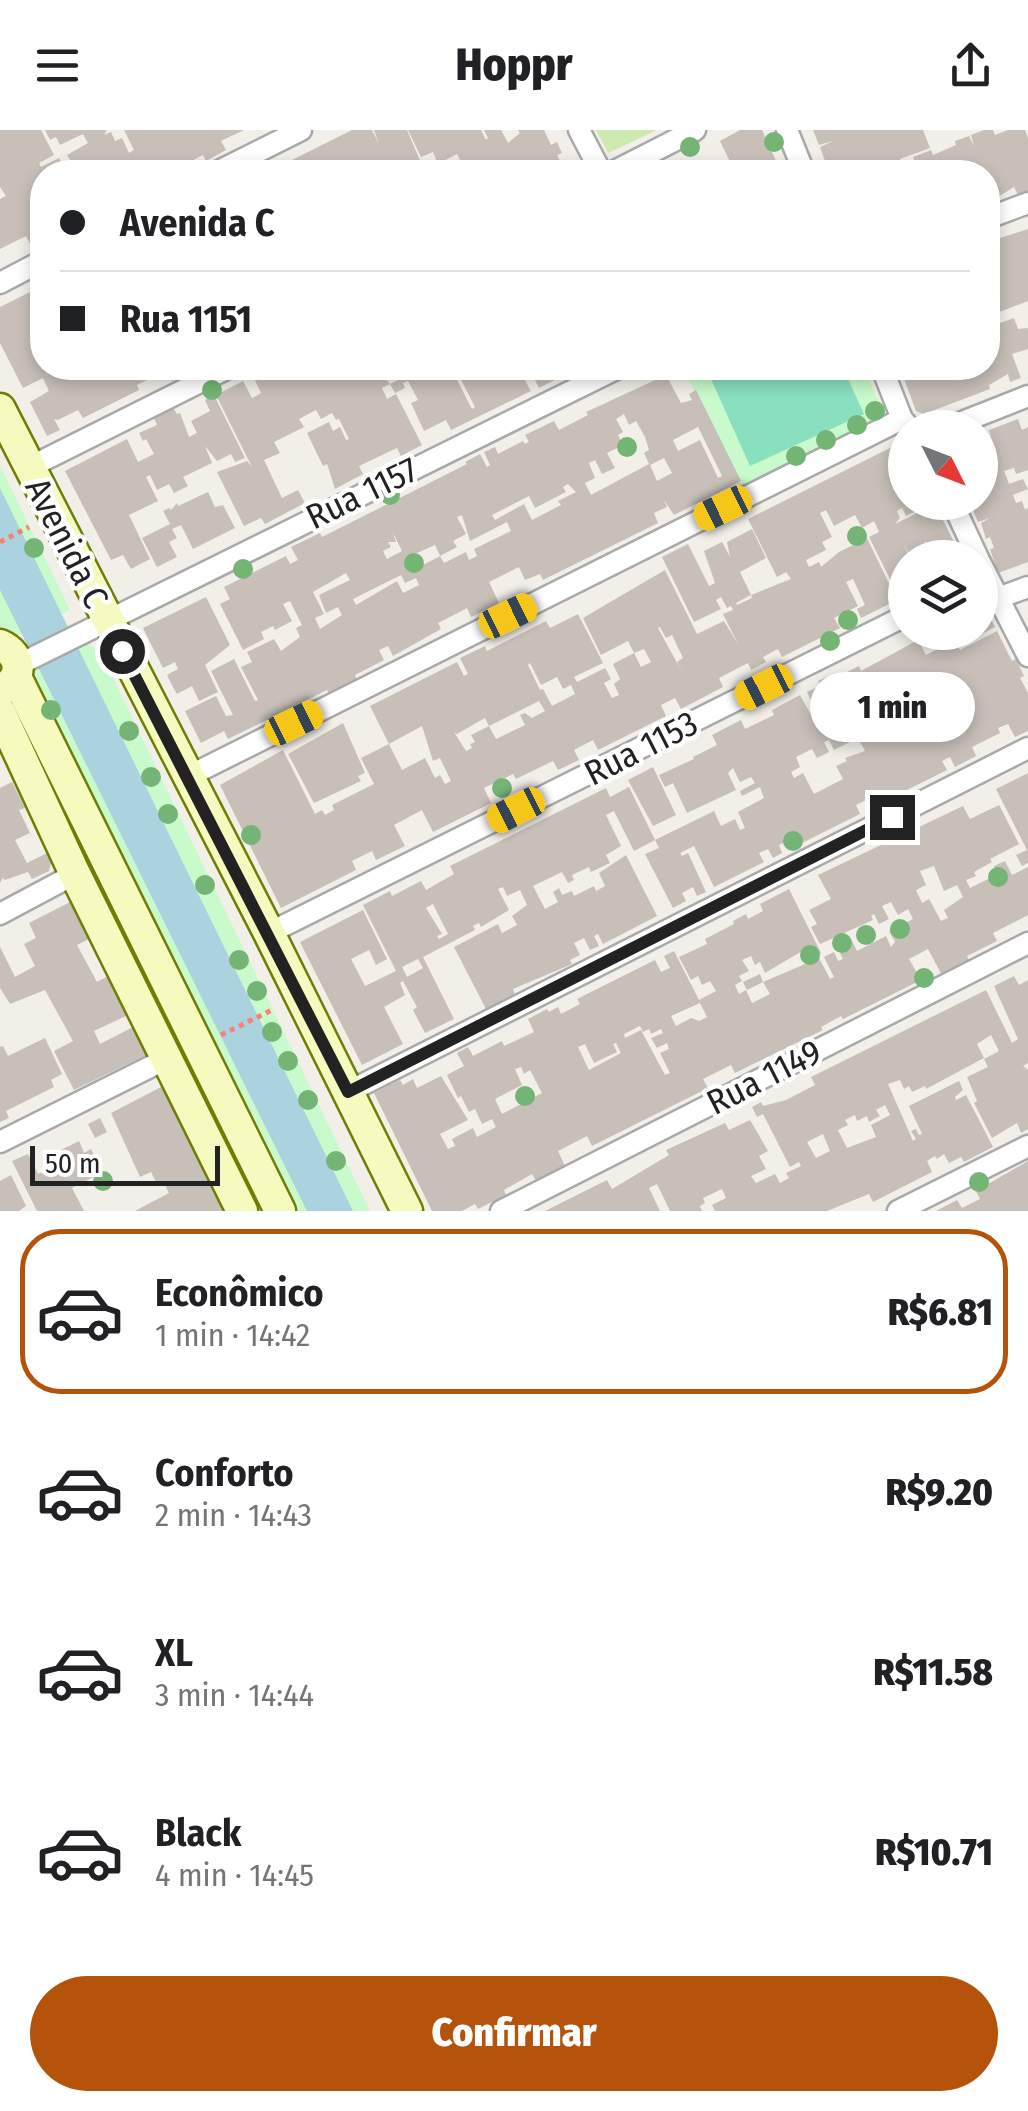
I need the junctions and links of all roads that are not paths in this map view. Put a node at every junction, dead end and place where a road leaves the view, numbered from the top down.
1 (301, 130) edge
2 (579, 130) edge
3 (695, 130) edge
4 (787, 130) edge
5 (242, 160) edge
6 (595, 160) edge
7 (636, 160) edge
8 (799, 160) edge
9 (1028, 203) edge
10 (1000, 214) edge
11 (30, 267) edge
12 (0, 283) edge
13 (204, 380) edge
14 (594, 380) edge
15 (887, 380) edge
16 (1028, 396) edge
17 (0, 409) edge
18 (900, 410) edge
19 (993, 410) edge
20 (888, 432) edge
21 (28, 468) junction
22 (1028, 587) edge
23 (998, 595) edge
24 (1000, 598) junction
25 (888, 624) edge
26 (95, 625) junction
27 (1028, 656) edge
28 (11, 659) edge
29 (0, 712) edge
30 (1028, 748) edge
31 (187, 777) junction
32 (75, 874) junction
33 (0, 914) edge
34 (269, 934) junction
35 (1028, 943) edge
36 (168, 1058) junction
37 (348, 1092) junction
38 (0, 1142) edge
39 (1028, 1146) edge
40 (242, 1211) edge
41 (280, 1211) edge
42 (408, 1211) edge
43 (501, 1211) edge
44 (898, 1211) edge

1 - 5 street
2 - 6 street
3 - 7 street
4 - 8 street
9 - 10 street
11 - 12 street
13 - 21 street
14 - 26 street, Rua 1157
15 - 18 street
16 - 19 street
17 - 21 street, Avenida C
20 - 31 street
21 - 26 street, Avenida C
22 - 24 street
23 - 24 street
24 - 27 street
25 - 34 street, Rua 1153
26 - 28 street, Rua 1157
26 - 31 street, Avenida C
28 - 41 street
29 - 32 street
30 - 37 street
31 - 34 street, Avenida C
32 - 33 street
32 - 36 street
34 - 37 street, Avenida C
35 - 43 street, Rua 1149
36 - 38 street
36 - 40 street
37 - 42 street, Avenida C
39 - 44 street

